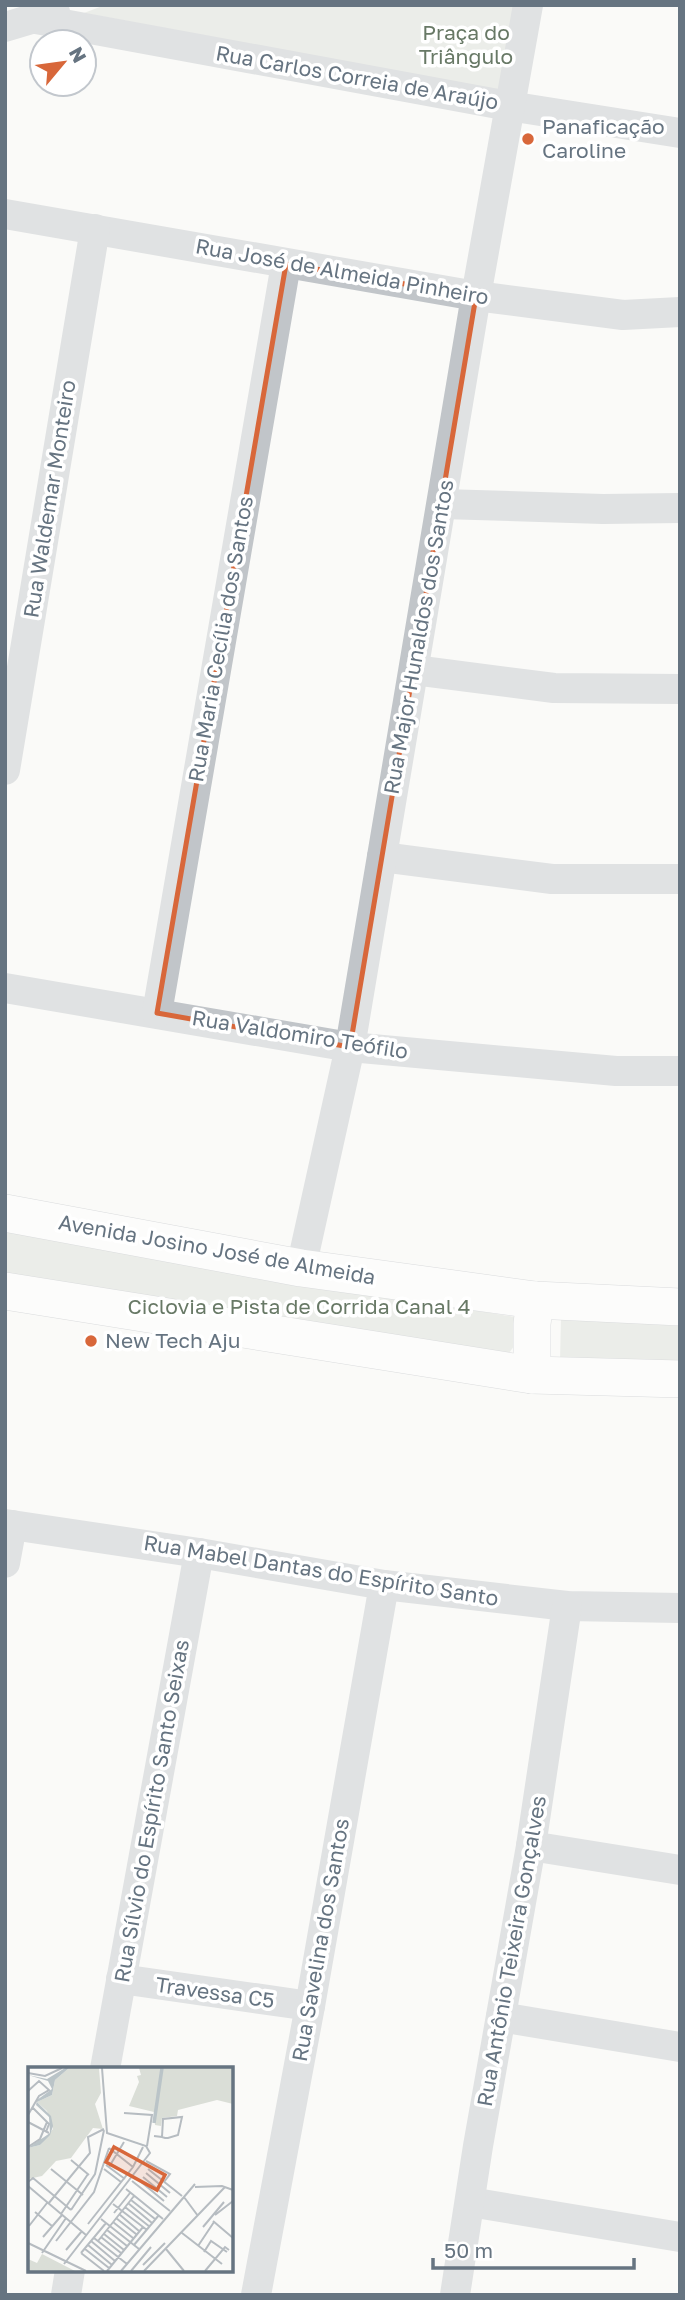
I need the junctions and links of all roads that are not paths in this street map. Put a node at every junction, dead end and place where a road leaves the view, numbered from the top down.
1 (75, 5) edge
2 (528, 5) edge
3 (36, 19) junction
4 (5, 27) edge
5 (509, 106) junction
6 (680, 132) edge
7 (5, 214) edge
8 (95, 229) junction
9 (286, 264) junction
10 (476, 296) junction
11 (680, 312) edge
12 (442, 503) junction
13 (680, 508) edge
14 (414, 670) junction
15 (680, 689) edge
16 (5, 770) edge
17 (382, 857) junction
18 (680, 879) edge
19 (5, 988) edge
20 (157, 1013) junction
21 (350, 1047) junction
22 (680, 1071) edge
23 (5, 1213) edge
24 (301, 1268) junction
25 (5, 1291) edge
26 (535, 1300) junction
27 (680, 1307) edge
28 (532, 1375) junction
29 (680, 1379) edge
30 (8, 1524) edge
31 (199, 1553) junction
32 (5, 1563) edge
33 (384, 1585) junction
34 (567, 1606) junction
35 (680, 1608) edge
36 (531, 1846) junction
37 (680, 1870) edge
38 (121, 1979) junction
39 (310, 2007) junction
40 (502, 2017) junction
41 (680, 2047) edge
42 (105, 2067) edge
43 (470, 2202) junction
44 (680, 2237) edge
45 (71, 2272) edge
46 (66, 2295) edge
47 (256, 2295) edge
48 (455, 2295) edge

1 - 3 street
2 - 5 street, Rua Major Hunaldos dos Santos
3 - 4 street
3 - 5 street, Rua Carlos Correia de Araújo
5 - 6 street, Rua Carlos Correia de Araújo
5 - 10 street, Rua Major Hunaldos dos Santos
7 - 8 street, Rua José de Almeida Pinheiro
8 - 9 street, Rua José de Almeida Pinheiro
8 - 16 street, Rua Waldemar Monteiro
9 - 10 street, Rua José de Almeida Pinheiro
9 - 20 street, Rua Maria Cecília dos Santos
10 - 11 street, Rua José de Almeida Pinheiro
10 - 12 street, Rua Major Hunaldos dos Santos
12 - 13 street
12 - 14 street, Rua Major Hunaldos dos Santos
14 - 15 street
14 - 17 street, Rua Major Hunaldos dos Santos
17 - 18 street
17 - 21 street, Rua Major Hunaldos dos Santos
19 - 20 street, Rua Valdomiro Teófilo
20 - 21 street, Rua Valdomiro Teófilo
21 - 22 street, Rua Valdomiro Teófilo
21 - 24 street, Rua Major Hunaldos dos Santos
23 - 24 main road, Avenida Josino José de Almeida
24 - 26 main road, Avenida Josino José de Almeida
25 - 28 main road
26 - 27 main road, Avenida Josino José de Almeida
26 - 28 main road
28 - 29 main road
30 - 31 street, Rua Mabel Dantas do Espírito Santo
30 - 32 street
31 - 33 street, Rua Mabel Dantas do Espírito Santo
31 - 38 street, Rua Sílvio do Espírito Santo Seixas
33 - 34 street, Rua Mabel Dantas do Espírito Santo
33 - 39 street, Rua Savelina dos Santos
34 - 35 street, Rua Mabel Dantas do Espírito Santo
34 - 36 street, Rua Antônio Teixeira Gonçalves
36 - 37 street
36 - 40 street, Rua Antônio Teixeira Gonçalves
38 - 39 street, Travessa C5
38 - 42 street, Rua Sílvio do Espírito Santo Seixas
39 - 47 street, Rua Savelina dos Santos
40 - 41 street
40 - 43 street, Rua Antônio Teixeira Gonçalves
43 - 44 street
43 - 48 street, Rua Antônio Teixeira Gonçalves
45 - 46 street

